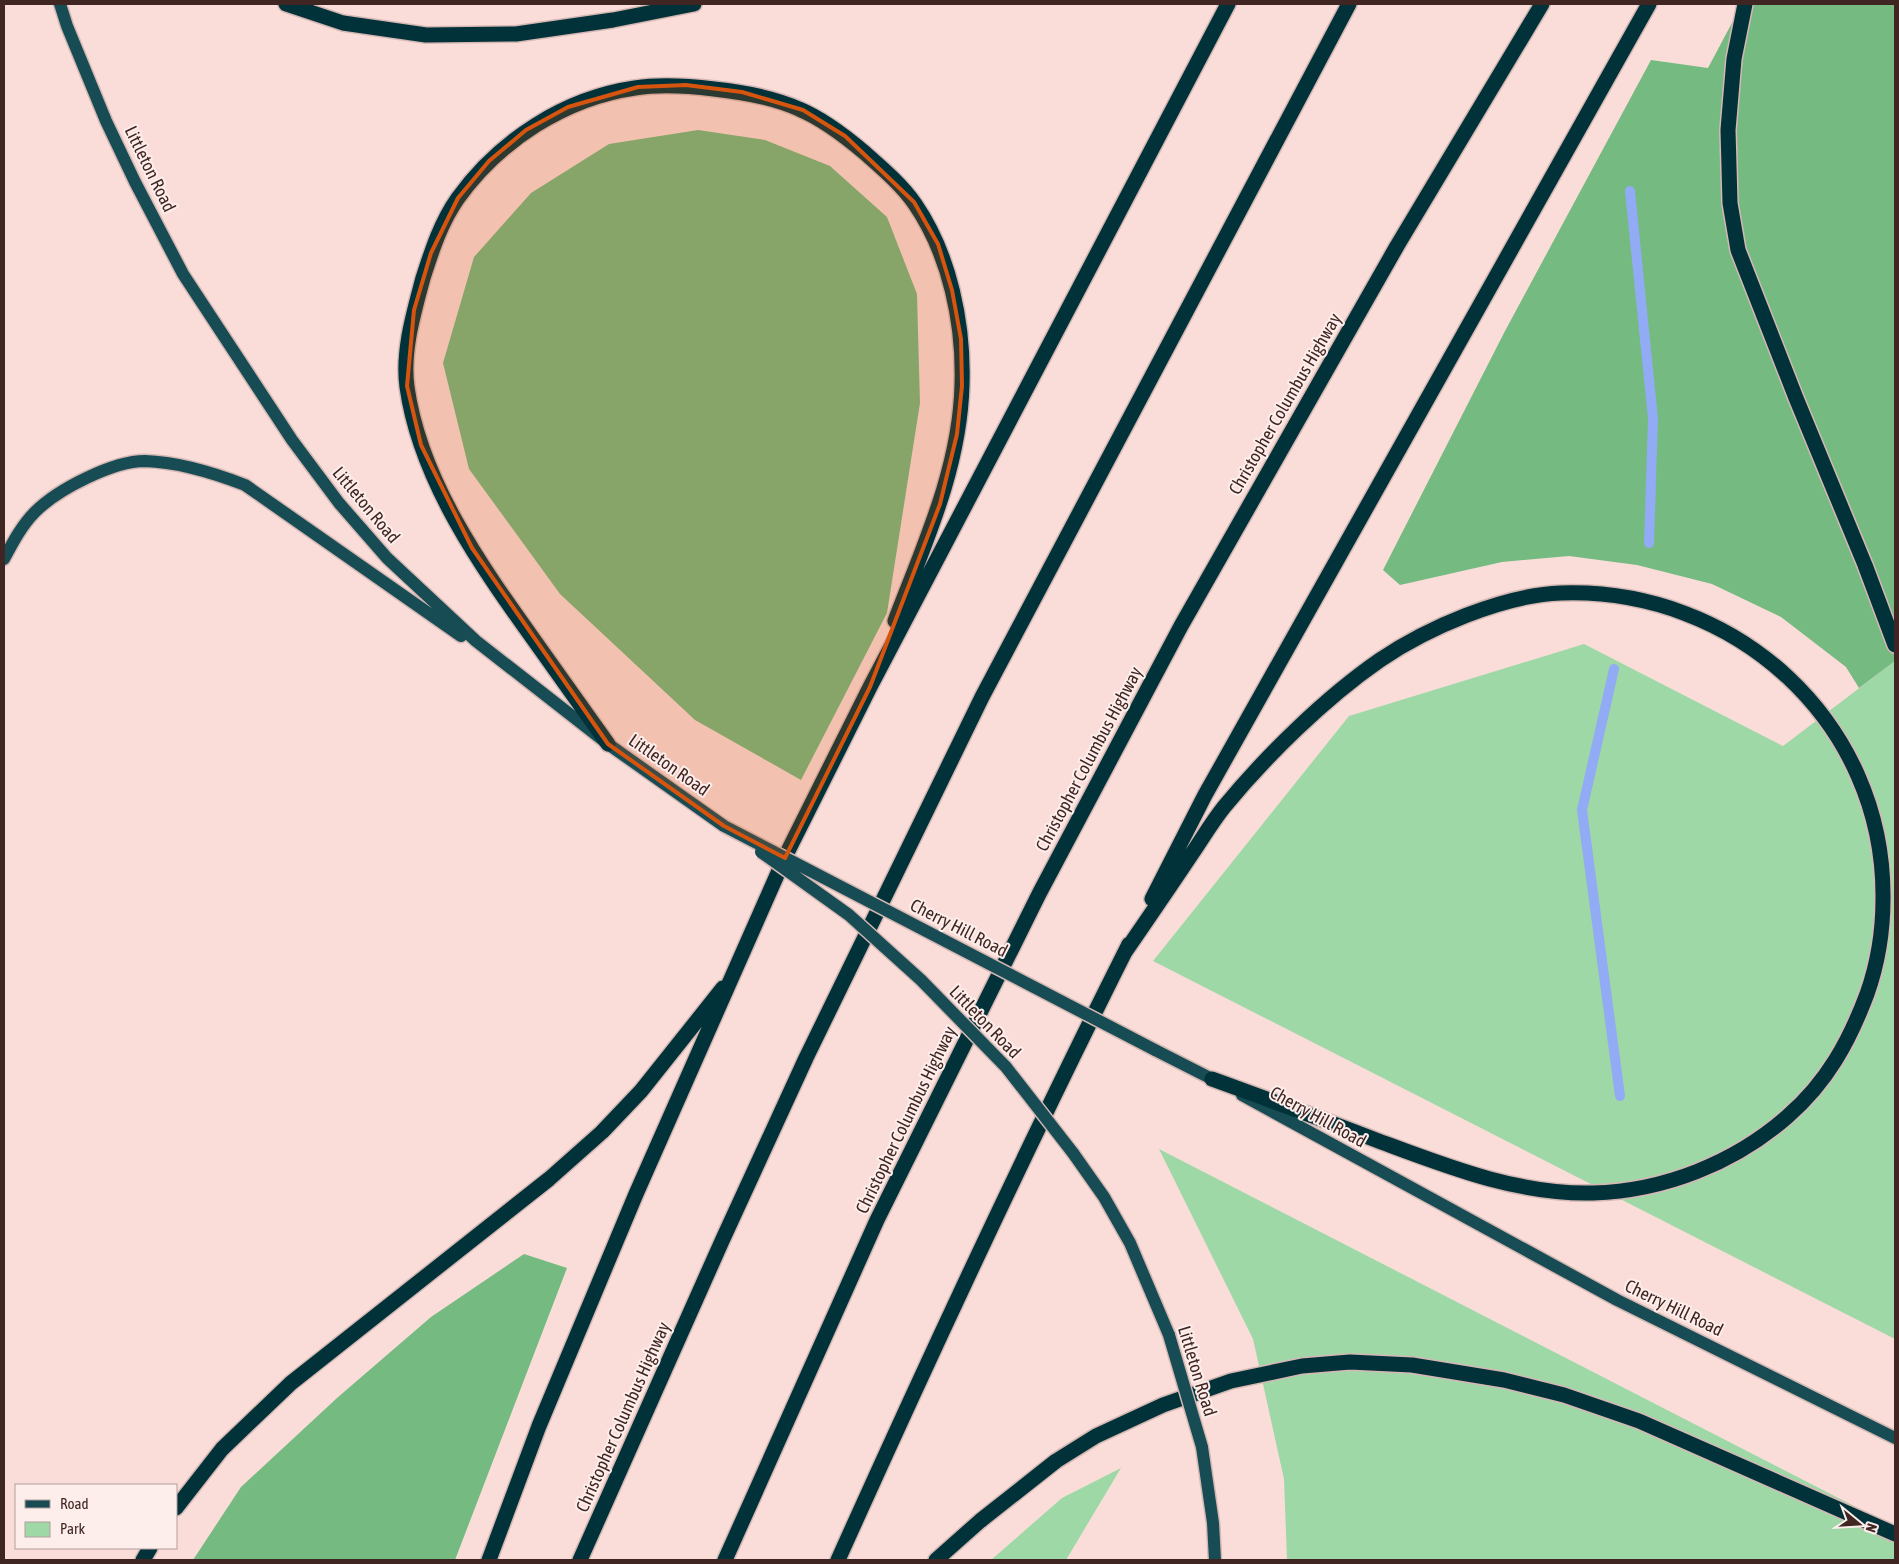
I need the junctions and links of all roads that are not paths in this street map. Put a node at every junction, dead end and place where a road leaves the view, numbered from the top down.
1 (60, 4) edge
2 (286, 4) edge
3 (694, 4) edge
4 (1228, 4) edge
5 (1349, 4) edge
6 (1542, 4) edge
7 (1649, 4) edge
8 (1745, 4) edge
9 (4, 559) edge
10 (1895, 645) edge
11 (527, 682) junction
12 (870, 687) junction
13 (608, 744) junction
14 (724, 826) junction
15 (1125, 952) junction
16 (736, 971) junction
17 (1212, 1079) junction
18 (1895, 1438) edge
19 (178, 1505) edge
20 (1895, 1534) edge
21 (149, 1549) edge
22 (143, 1560) edge
23 (489, 1560) edge
24 (580, 1560) edge
25 (725, 1560) edge
26 (838, 1560) edge
27 (936, 1560) edge
28 (1215, 1560) edge

1 - 11 main road, Littleton Road
2 - 3 highway
4 - 12 highway
5 - 24 highway, Christopher Columbus Highway
6 - 25 highway, Christopher Columbus Highway
7 - 15 highway
8 - 10 highway
9 - 11 main road
11 - 13 main road, Littleton Road
12 - 13 highway
12 - 16 highway
13 - 14 main road, Littleton Road
14 - 17 main road, Cherry Hill Road, bridge
14 - 28 main road, Littleton Road, bridge
15 - 17 highway
15 - 26 highway
16 - 19 highway
16 - 23 highway
17 - 18 main road, Cherry Hill Road
20 - 27 highway
21 - 22 highway

